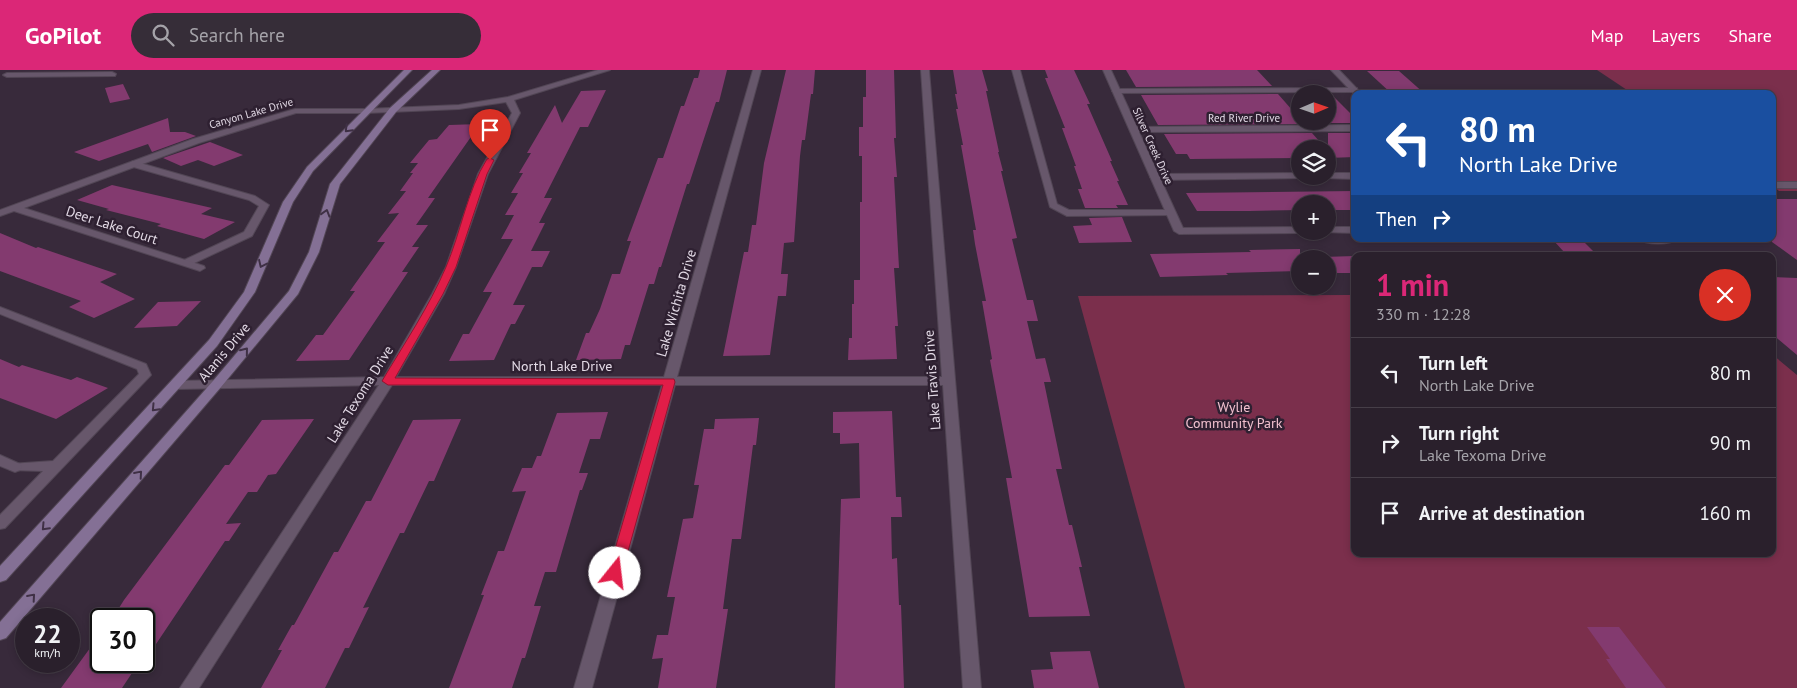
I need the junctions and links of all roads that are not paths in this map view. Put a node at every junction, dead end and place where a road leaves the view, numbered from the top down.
1 (16, 70) edge
2 (408, 70) edge
3 (436, 70) edge
4 (606, 70) edge
5 (757, 70) edge
6 (924, 70) edge
7 (1016, 70) edge
8 (1106, 70) edge
9 (1335, 70) edge
10 (112, 74) dead end
11 (3, 77) edge
12 (1354, 90) edge
13 (1116, 91) junction
14 (1351, 92) edge
15 (510, 99) junction
16 (394, 110) junction
17 (366, 111) junction
18 (1351, 128) edge
19 (1134, 130) junction
20 (133, 164) junction
21 (1291, 176) edge
22 (1336, 176) edge
23 (1351, 176) edge
24 (1155, 177) junction
25 (1776, 185) edge
26 (1797, 185) edge
27 (15, 208) junction
28 (0, 213) edge
29 (1171, 213) junction
30 (1291, 230) edge
31 (1336, 230) edge
32 (1351, 230) edge
33 (186, 263) junction
34 (200, 268) dead end
35 (0, 310) edge
36 (388, 381) junction
37 (947, 381) junction
38 (670, 382) junction
39 (217, 384) junction
40 (176, 385) junction
41 (0, 460) edge
42 (57, 466) junction
43 (0, 524) edge
44 (0, 576) edge
45 (0, 633) edge
46 (189, 688) edge
47 (583, 688) edge
48 (972, 688) edge

1 - 11 street
2 - 17 main road, Alanis Drive
3 - 16 main road, Alanis Drive
4 - 15 street, Canyon Lake Drive
5 - 38 street, Lake Wichita Drive
6 - 37 street, Lake Travis Drive
7 - 29 street
8 - 13 street, Silver Creek Drive
9 - 12 street
10 - 11 street
13 - 14 street
13 - 19 street, Silver Creek Drive
15 - 16 street, Canyon Lake Drive
15 - 36 street, Lake Texoma Drive
16 - 17 street, Canyon Lake Drive
39 -> 16 main road, Alanis Drive
17 - 20 street, Canyon Lake Drive
17 -> 40 main road, Alanis Drive
18 - 19 street, Red River Drive
19 - 24 street, Silver Creek Drive
20 - 27 street, Canyon Lake Drive
20 - 33 street
21 - 24 street
22 - 23 street
24 - 29 street, Silver Creek Drive
25 - 26 street
27 - 28 street, Canyon Lake Drive
27 - 33 street, Deer Lake Court
29 - 30 street, Silver Creek Drive
31 - 32 street
33 - 34 street, Deer Lake Court
35 - 42 street
36 - 38 street, North Lake Drive
36 - 39 street, North Lake Drive
36 - 46 street, Lake Texoma Drive
37 - 38 street, North Lake Drive
37 - 48 street, Lake Travis Drive
38 - 47 street, Lake Wichita Drive
39 - 40 street, North Lake Drive
45 -> 39 main road, Alanis Drive
40 -> 44 main road, Alanis Drive
41 - 42 street
42 - 43 street

